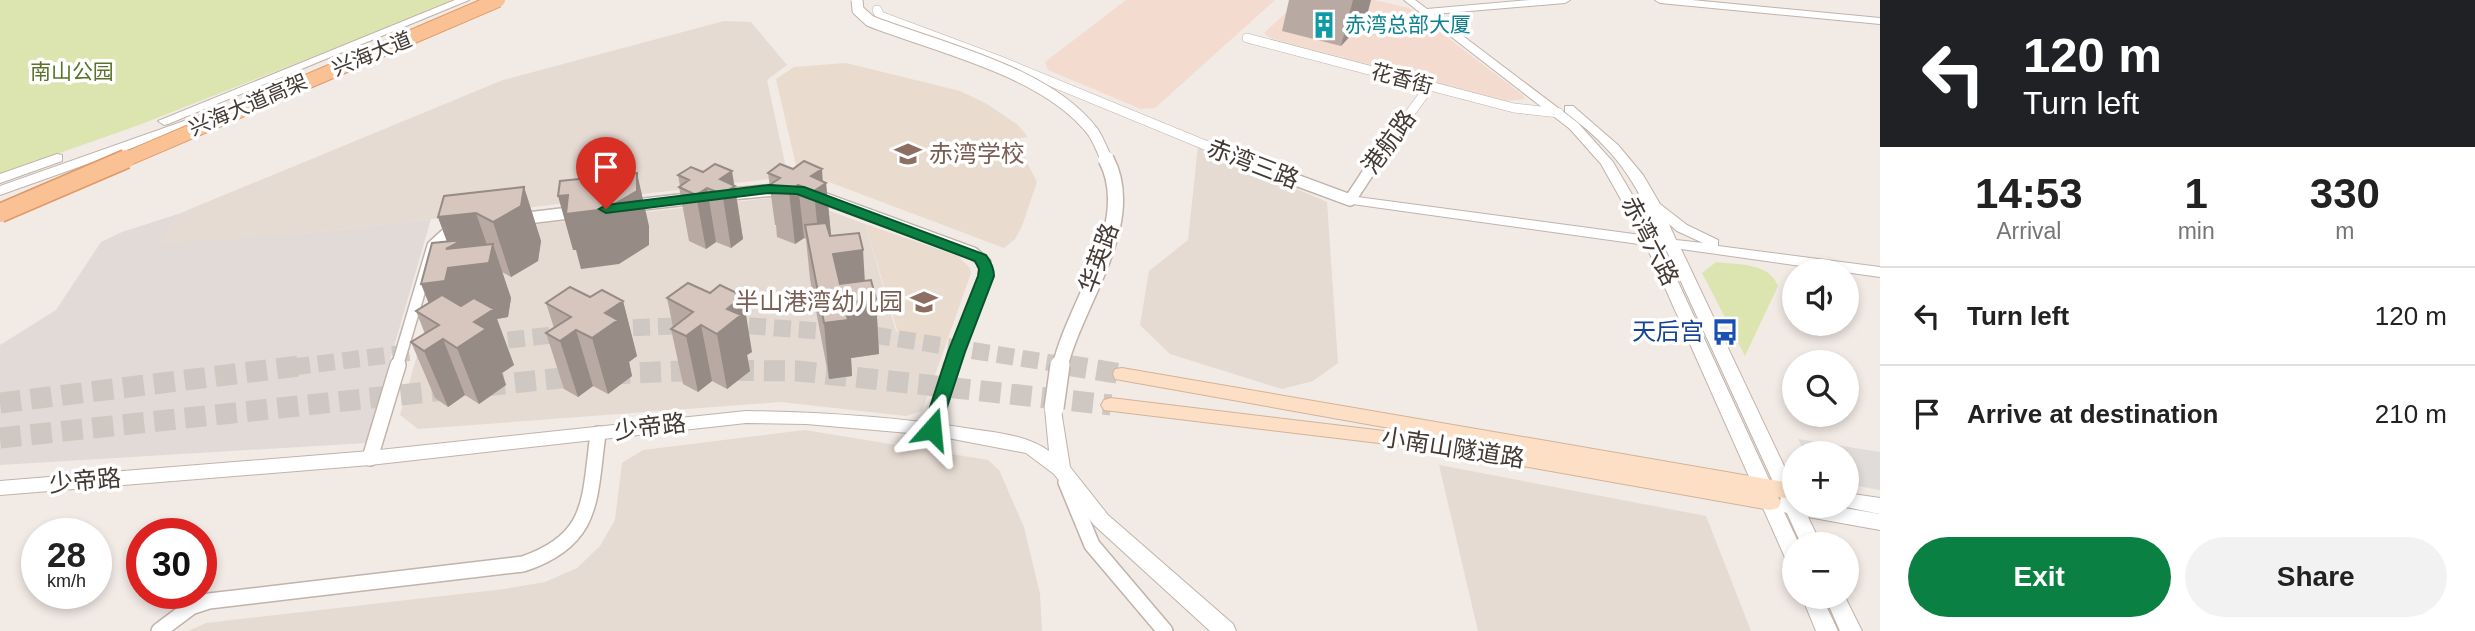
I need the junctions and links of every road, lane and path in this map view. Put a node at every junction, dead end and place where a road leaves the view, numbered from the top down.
1 (464, 0) edge
2 (481, 0) edge
3 (498, 0) edge
4 (507, 0) edge
5 (857, 0) edge
6 (1409, 0) edge
7 (1565, 0) edge
8 (1660, 0) edge
9 (1427, 8) edge
10 (877, 10) dead end
11 (1880, 21) edge
12 (1247, 38) dead end
13 (1430, 86) junction
14 (1559, 113) junction
15 (0, 178) edge
16 (0, 191) edge
17 (1350, 200) junction
18 (0, 203) edge
19 (1655, 205) junction
20 (620, 207) edge
21 (593, 211) edge
22 (0, 213) edge
23 (511, 220) edge
24 (471, 225) edge
25 (1653, 242) junction
26 (1672, 246) junction
27 (1752, 254) junction
28 (1782, 263) edge
29 (1880, 272) edge
30 (1859, 275) edge
31 (1880, 277) edge
32 (1122, 374) tunnel mouth
33 (1111, 405) tunnel mouth
34 (932, 429) junction
35 (598, 434) junction
36 (370, 458) junction
37 (1061, 470) junction
38 (0, 488) edge
39 (1781, 495) edge
40 (1859, 502) edge
41 (1880, 506) edge
42 (1880, 522) edge
43 (1789, 532) edge
44 (1804, 532) edge
45 (1817, 609) edge
46 (1841, 609) edge
47 (159, 631) edge
48 (1165, 631) edge
49 (1225, 631) edge
50 (1827, 631) edge
51 (1851, 631) edge

1 - 15 street, 兴海大道
2 - 18 main road, 兴海大道高架
3 - 22 main road, 兴海大道高架, bridge
4 - 16 street, 兴海大道
5 - 37 street, 华英路, bridge
6 - 9 street, 赤湾六路
7 - 9 street
8 - 11 street
9 - 14 street, 赤湾六路
9 - 19 street, 赤湾六路
10 - 17 street, 赤湾三路
12 - 13 street, 花香街
13 - 14 street, 花香街
13 - 17 street, 港航路
14 - 25 street, 赤湾六路
17 - 25 street, 赤湾三路
19 - 26 street, 赤湾六路
19 - 27 street
20 - 34 street
21 - 23 street
24 - 36 street
25 - 26 street, 赤湾三路
25 - 39 street, 赤湾六路
26 - 27 street, 赤湾三路
26 - 28 street, 赤湾三路
26 - 39 street, 赤湾六路
27 - 29 street, 赤湾三路
30 - 31 street
32 - 39 main road, 小南山隧道路
33 - 39 main road, 小南山隧道路
34 - 35 street, 少帝路
34 - 37 street, 少帝路
35 - 36 street, 少帝路
35 - 47 street
36 - 38 street, 少帝路
37 - 48 street, 华英路
37 - 49 street, 少帝路
39 - 42 street
39 - 43 street, 赤湾六路
39 - 44 street, 赤湾六路
40 - 41 street
45 - 50 street
46 - 51 street

